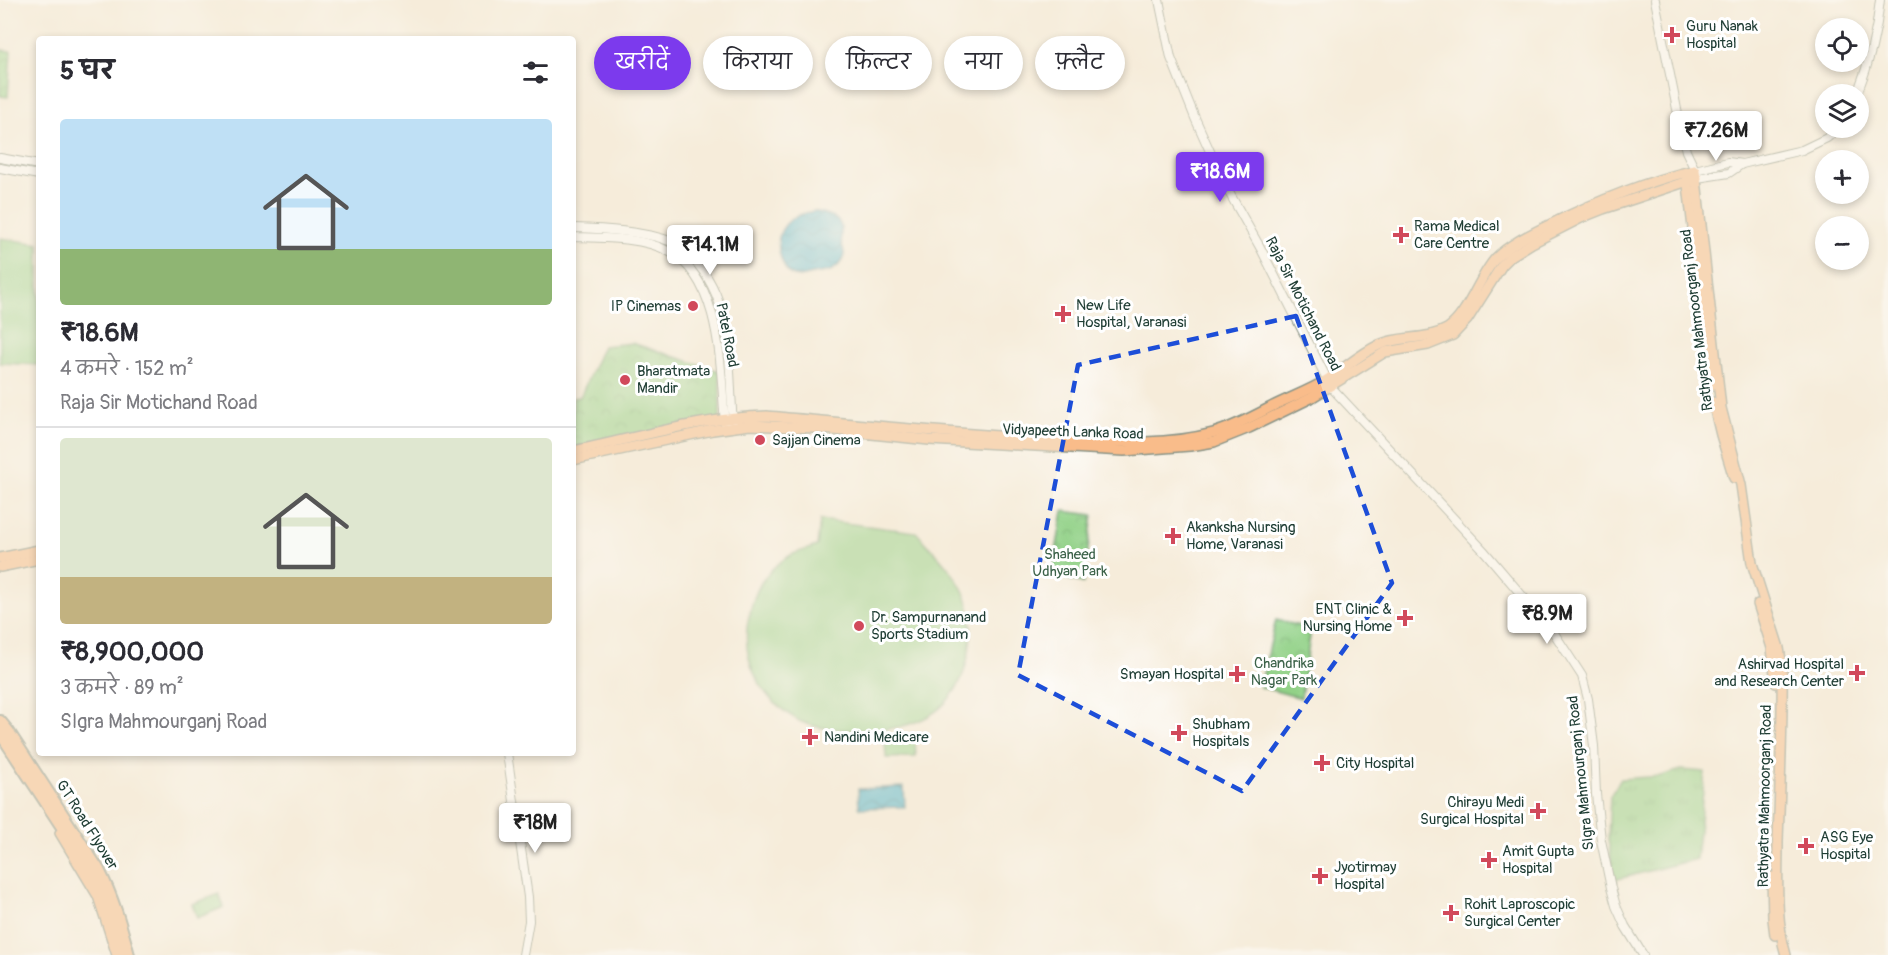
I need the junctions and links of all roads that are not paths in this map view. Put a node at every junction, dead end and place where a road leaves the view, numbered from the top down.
1 (1159, 0) edge
2 (1655, 0) edge
3 (1880, 0) edge
4 (1862, 84) edge
5 (1827, 138) edge
6 (0, 158) edge
7 (36, 164) edge
8 (0, 168) edge
9 (36, 174) edge
10 (1692, 175) junction
11 (576, 228) edge
12 (576, 237) edge
13 (1329, 384) junction
14 (729, 423) junction
15 (576, 450) edge
16 (576, 459) edge
17 (36, 551) edge
18 (0, 558) edge
19 (36, 560) edge
20 (0, 567) edge
21 (0, 717) edge
22 (0, 721) edge
23 (0, 733) edge
24 (0, 741) edge
25 (507, 756) edge
26 (117, 955) edge
27 (122, 955) edge
28 (131, 955) edge
29 (523, 955) edge
30 (1643, 955) edge
31 (1780, 955) edge
32 (1786, 955) edge

1 - 13 street, Raja Sir Motichand Road
2 - 10 street
3 - 4 street
5 - 10 street, Vidyapeeth Lanka Road
6 - 7 street
8 - 9 street
10 - 13 main road, Vidyapeeth Lanka Road
10 - 31 main road, Rathyatra Mahmoorganj Road
10 - 32 main road, Rathyatra Mahmoorganj Road
11 - 14 street, Patel Road
12 - 14 street, Patel Road
13 - 14 main road, Vidyapeeth Lanka Road
13 - 30 street, SIgra Mahmourganj Road
14 - 15 main road, Vidyapeeth Lanka Road
14 - 16 main road, Vidyapeeth Lanka Road
17 - 18 main road
19 - 20 main road
21 - 28 main road
22 - 28 highway, GT Road Flyover
23 - 27 highway, GT Road Flyover
24 - 26 main road
25 - 29 street

